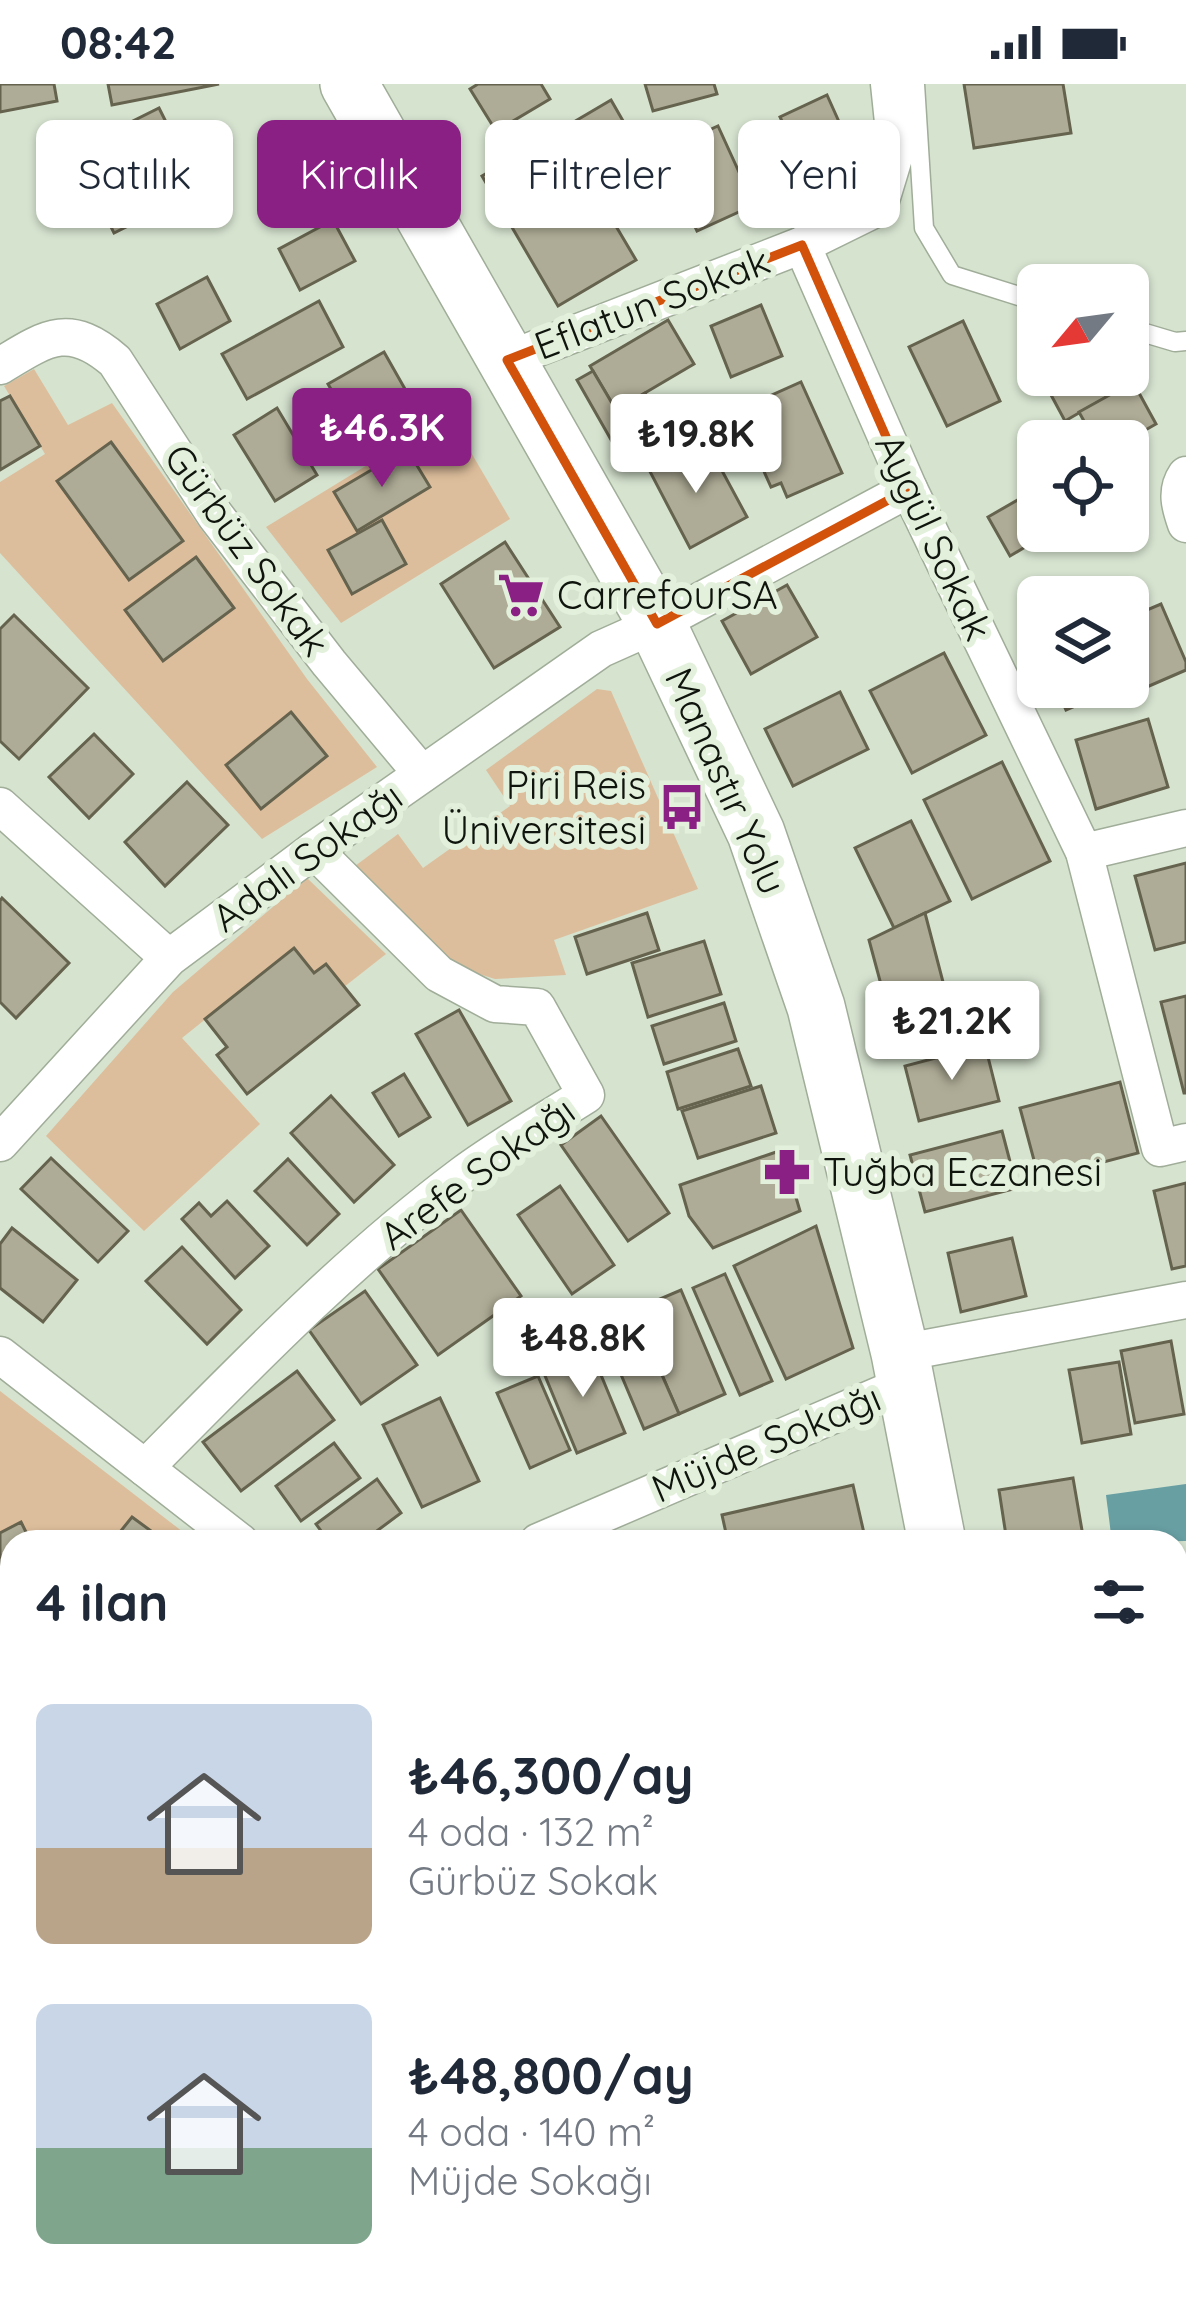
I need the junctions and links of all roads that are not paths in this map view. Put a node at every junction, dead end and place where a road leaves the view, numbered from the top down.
1 (349, 84) edge
2 (889, 84) edge
3 (915, 84) edge
4 (802, 245) junction
5 (1017, 295) edge
6 (1149, 334) edge
7 (1186, 340) edge
8 (507, 360) junction
9 (0, 366) edge
10 (1186, 475) edge
11 (909, 489) junction
12 (1186, 524) edge
13 (657, 624) junction
14 (422, 774) junction
15 (0, 806) edge
16 (1186, 828) edge
17 (314, 850) junction
18 (1084, 852) junction
19 (169, 958) junction
20 (1186, 1142) edge
21 (0, 1143) edge
22 (1186, 1300) edge
23 (900, 1353) junction
24 (0, 1355) edge
25 (145, 1468) junction
26 (225, 1530) edge
27 (566, 1530) edge
28 (935, 1530) edge

1 - 8 main road, Manastır Yolu
2 - 4 street, Eflatun Sokak
3 - 5 lane
4 - 8 street, Eflatun Sokak
4 - 11 street, Aygül Sokak
6 - 7 lane
8 - 13 main road, Manastır Yolu
9 - 14 street, Gürbüz Sokak
10 - 12 street
11 - 13 street, Adalı Sokağı
11 - 18 street, Aygül Sokak
13 - 14 street, Adalı Sokağı
13 - 23 main road, Manastır Yolu
14 - 17 street, Adalı Sokağı
15 - 19 street
16 - 18 street
17 - 19 street, Adalı Sokağı
17 - 25 street, Arefe Sokağı
18 - 20 street, Aygül Sokak
19 - 21 street, Adalı Sokağı
22 - 23 street
23 - 27 street, Müjde Sokağı
23 - 28 main road, Manastır Yolu
24 - 25 street
25 - 26 street

